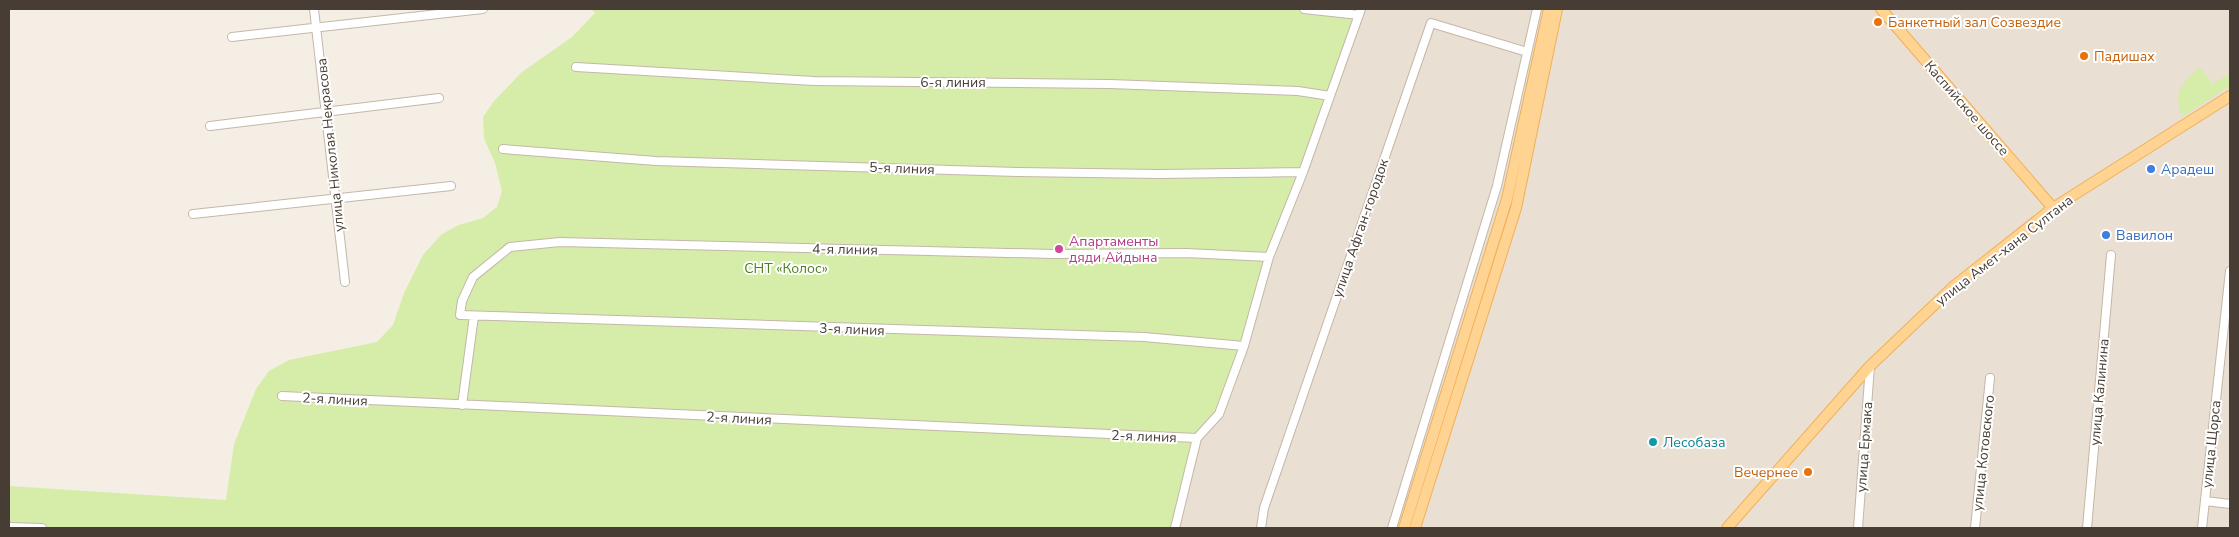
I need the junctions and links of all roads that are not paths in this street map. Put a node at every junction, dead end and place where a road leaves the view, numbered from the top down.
1 (314, 9) edge
2 (483, 9) edge
3 (1304, 9) edge
4 (1537, 9) edge
5 (1548, 9) edge
6 (1557, 9) edge
7 (1881, 9) edge
8 (1360, 12) edge
9 (317, 28) junction
10 (232, 37) dead end
11 (1527, 52) junction
12 (576, 67) dead end
13 (1330, 96) junction
14 (2230, 96) edge
15 (439, 98) dead end
16 (326, 112) junction
17 (210, 126) dead end
18 (503, 149) dead end
19 (1303, 172) junction
20 (451, 186) dead end
21 (336, 199) junction
22 (2053, 208) junction
23 (193, 214) dead end
24 (2111, 255) dead end
25 (1269, 257) junction
26 (2230, 271) edge
27 (345, 282) dead end
28 (460, 315) joint
29 (474, 316) junction
30 (1244, 346) junction
31 (1870, 366) junction
32 (1990, 378) dead end
33 (282, 396) dead end
34 (462, 405) junction
35 (1197, 438) junction
36 (2205, 501) junction
37 (2230, 504) edge
38 (9, 527) edge
39 (42, 528) edge
40 (1175, 528) edge
41 (1261, 528) edge
42 (1392, 528) edge
43 (1404, 528) edge
44 (1415, 528) edge
45 (1727, 528) edge
46 (1858, 528) edge
47 (1975, 528) edge
48 (2087, 528) edge
49 (2202, 528) edge

1 - 9 street, улица Николая Некрасова
2 - 9 street
3 - 8 street
4 - 11 street
5 - 43 main road
6 - 44 main road
7 - 22 main road, Каспийское шоссе
8 - 13 street
9 - 10 street
9 - 16 street, улица Николая Некрасова
11 - 41 street, улица Афган-городок
11 - 42 street
12 - 13 street, 6-я линия
13 - 19 street
14 - 22 main road, улица Амет-хана Султана
15 - 16 street
16 - 17 street
16 - 21 street, улица Николая Некрасова
18 - 19 street, 5-я линия
19 - 25 street
20 - 21 street
21 - 23 street
21 - 27 street, улица Николая Некрасова
22 - 31 main road, улица Амет-хана Султана
24 - 48 street, улица Калинина
25 - 28 street, 4-я линия
25 - 30 street
26 - 36 street, улица Щорса
28 - 29 street, 3-я линия
29 - 30 street, 3-я линия
29 - 34 street
30 - 35 street
31 - 45 main road, улица Амет-хана Султана
31 - 46 street, улица Ермака
32 - 47 street, улица Котовского
33 - 34 street, 2-я линия
34 - 35 street, 2-я линия
35 - 40 street
36 - 37 street
36 - 49 street, улица Щорса
38 - 39 street

